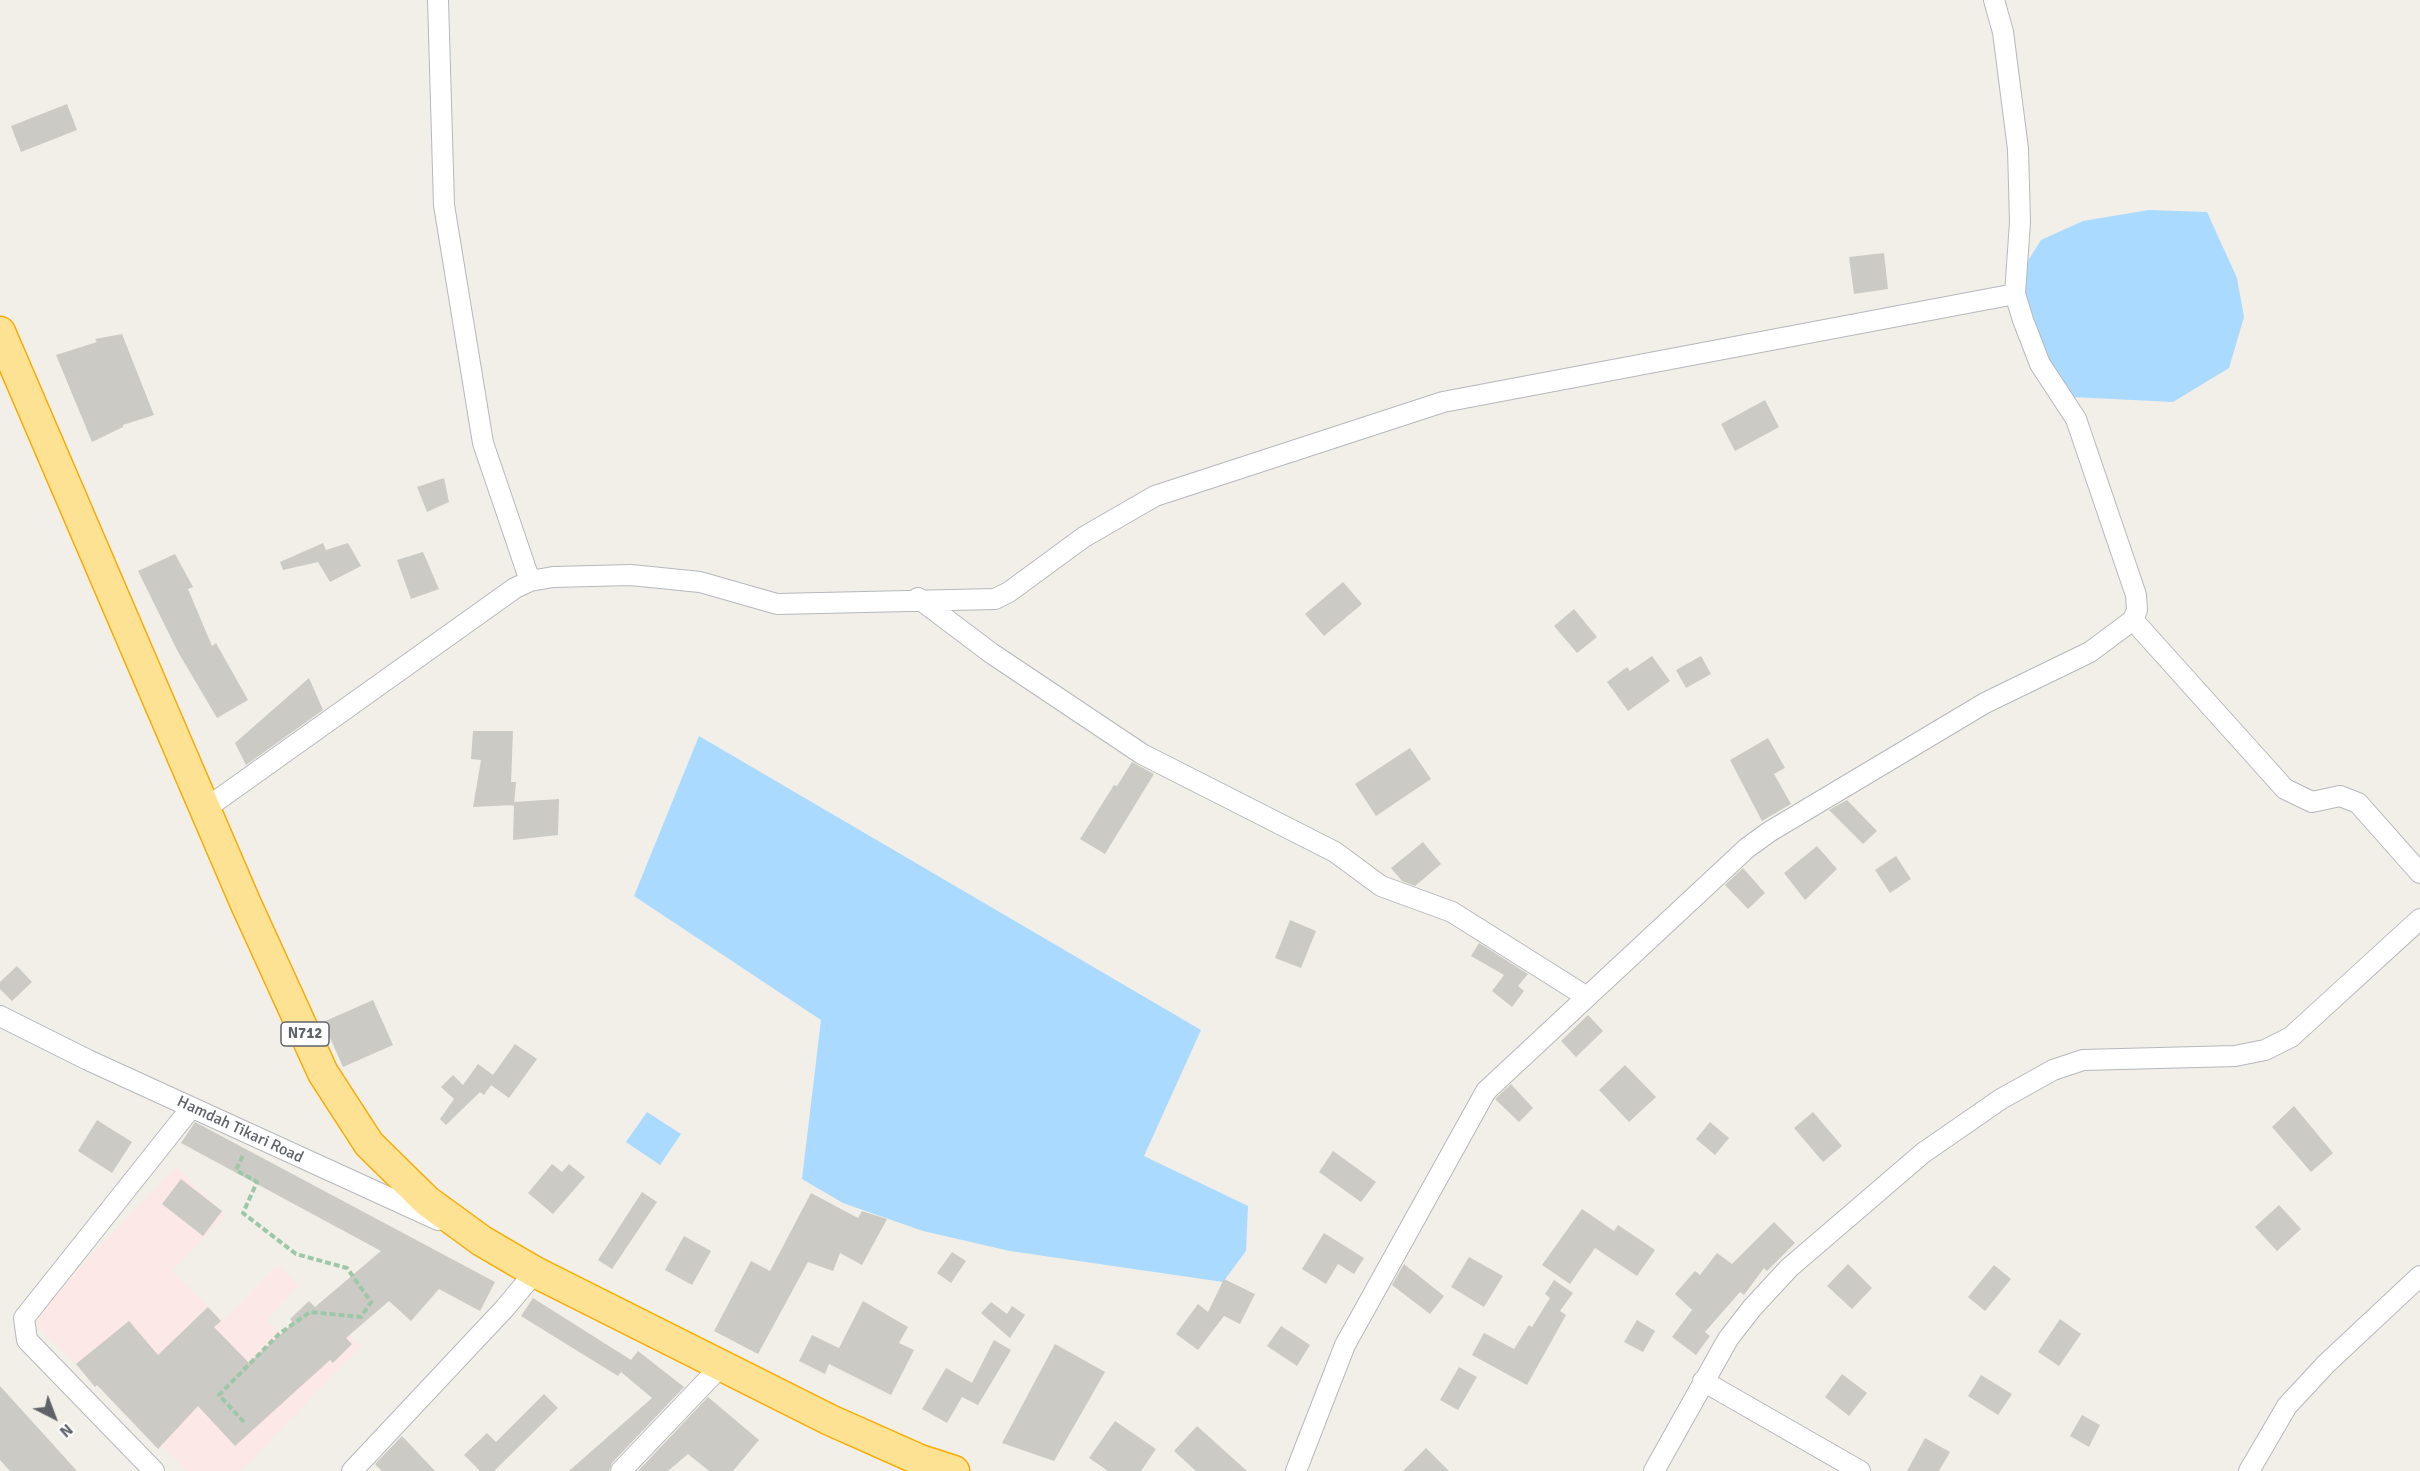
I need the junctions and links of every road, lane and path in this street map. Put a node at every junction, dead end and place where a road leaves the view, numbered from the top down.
1 (438, 0) edge
2 (1994, 0) edge
3 (2015, 294) junction
4 (0, 332) edge
5 (530, 581) junction
6 (918, 598) junction
7 (2133, 620) junction
8 (205, 809) junction
9 (2420, 873) edge
10 (2420, 919) edge
11 (1587, 997) junction
12 (0, 1016) edge
13 (191, 1108) junction
14 (253, 1136) junction
15 (482, 1240) junction
16 (536, 1272) junction
17 (2420, 1276) edge
18 (721, 1366) junction
19 (1704, 1380) junction
20 (244, 1422) dead end
21 (927, 1465) edge
22 (154, 1471) edge
23 (352, 1471) edge
24 (621, 1471) edge
25 (954, 1471) edge
26 (1296, 1471) edge
27 (1654, 1471) edge
28 (1860, 1471) edge
29 (2249, 1471) edge

1 - 5 street
2 - 3 street
3 - 6 street
3 - 7 street
4 - 8 highway, N712
5 - 6 street
5 - 8 street
6 - 11 street
7 - 9 street
7 - 11 street
8 - 15 highway, N712
10 - 19 street
11 - 26 street
12 - 13 street, Hamdah Tikari Road
13 - 14 street, Hamdah Tikari Road
13 - 22 street
14 - 15 street, Hamdah Tikari Road
14 - 20 path
15 - 16 highway, N712
16 - 18 highway, N712
16 - 23 street
17 - 29 street
18 - 21 highway, N712
18 - 24 street
19 - 27 street
19 - 28 street
21 - 25 highway, N712

